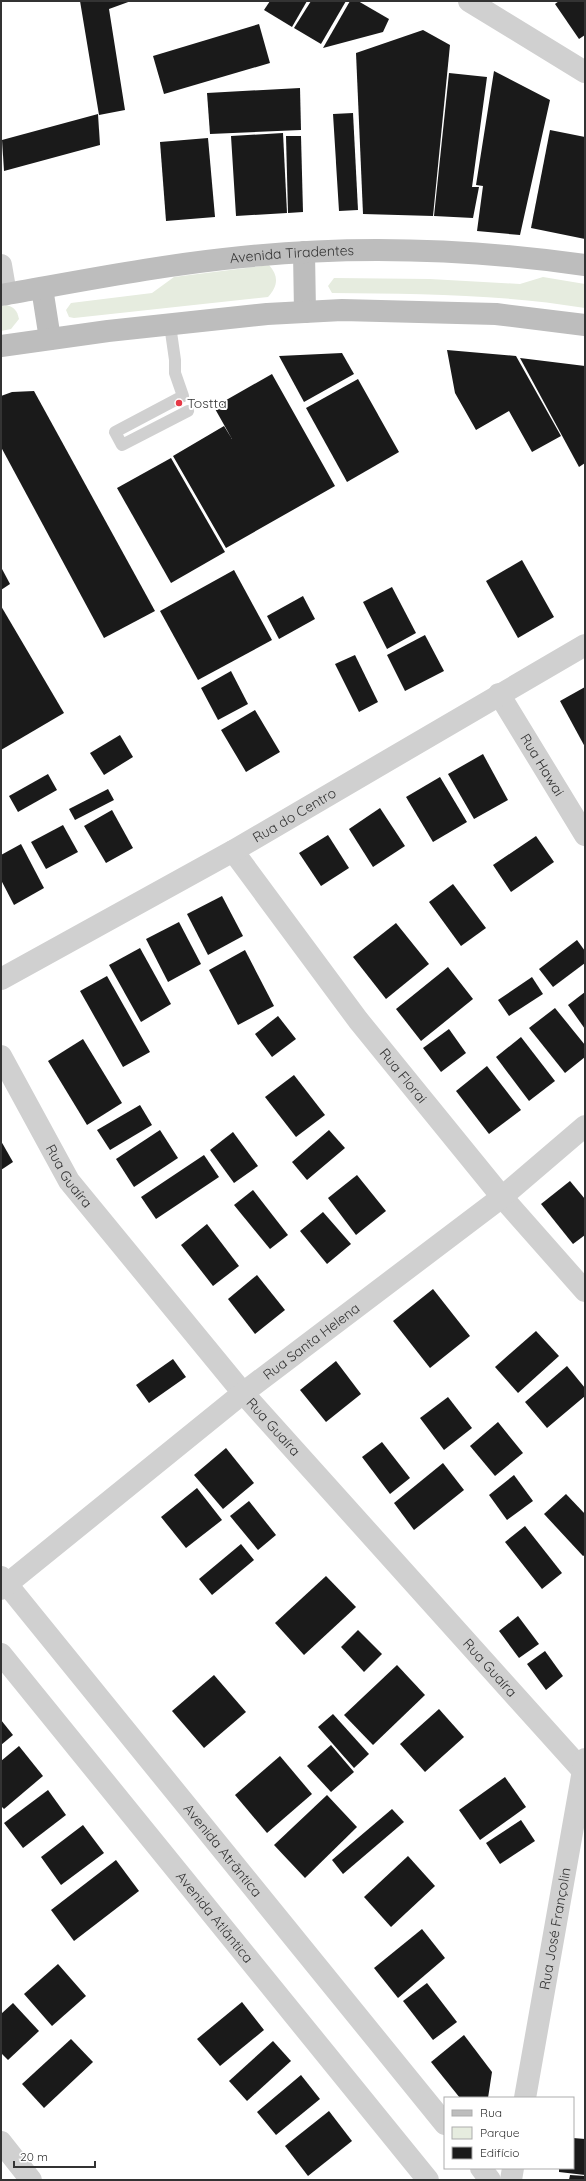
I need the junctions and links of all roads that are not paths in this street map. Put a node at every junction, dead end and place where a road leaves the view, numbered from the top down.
1 (484, 4) edge
2 (585, 72) edge
3 (304, 252) junction
4 (1, 265) edge
5 (585, 265) edge
6 (42, 288) junction
7 (3, 295) edge
8 (305, 312) junction
9 (170, 325) junction
10 (585, 325) edge
11 (50, 339) junction
12 (1, 346) edge
13 (188, 411) dead end
14 (585, 645) edge
15 (500, 694) junction
16 (585, 835) edge
17 (233, 851) junction
18 (1, 979) edge
19 (1, 1056) edge
20 (585, 1126) edge
21 (502, 1197) junction
22 (585, 1292) edge
23 (243, 1393) junction
24 (3, 1583) edge
25 (1, 1654) edge
26 (584, 1764) edge
27 (525, 2097) edge
28 (444, 2123) edge
29 (1, 2142) edge
30 (482, 2169) edge
31 (513, 2169) edge
32 (31, 2180) edge
33 (428, 2180) edge
34 (490, 2180) edge
35 (511, 2180) edge

1 - 2 street
3 - 5 main road, Avenida Tiradentes
3 - 6 main road, Avenida Tiradentes
3 - 8 main road
4 - 7 street
6 - 7 main road, Avenida Tiradentes
6 - 11 main road
8 - 9 main road
8 - 10 main road
9 - 11 main road
9 - 13 lane
11 - 12 main road
14 - 15 street, Rua do Centro
15 - 16 street, Rua Hawai
15 - 17 street, Rua do Centro
17 - 18 street, Rua do Centro
17 - 21 street, Rua Florai
19 - 23 street, Rua Guaíra
20 - 21 street, Rua Santa Helena
21 - 22 street, Rua Florai
21 - 23 street, Rua Santa Helena
23 - 24 street, Rua Santa Helena
23 - 26 street, Rua Guaíra
24 - 28 street, Avenida Atrântica
25 - 33 street, Avenida Atlântica
26 - 27 street, Rua José Françolin
29 - 32 street
30 - 34 street
31 - 35 street

